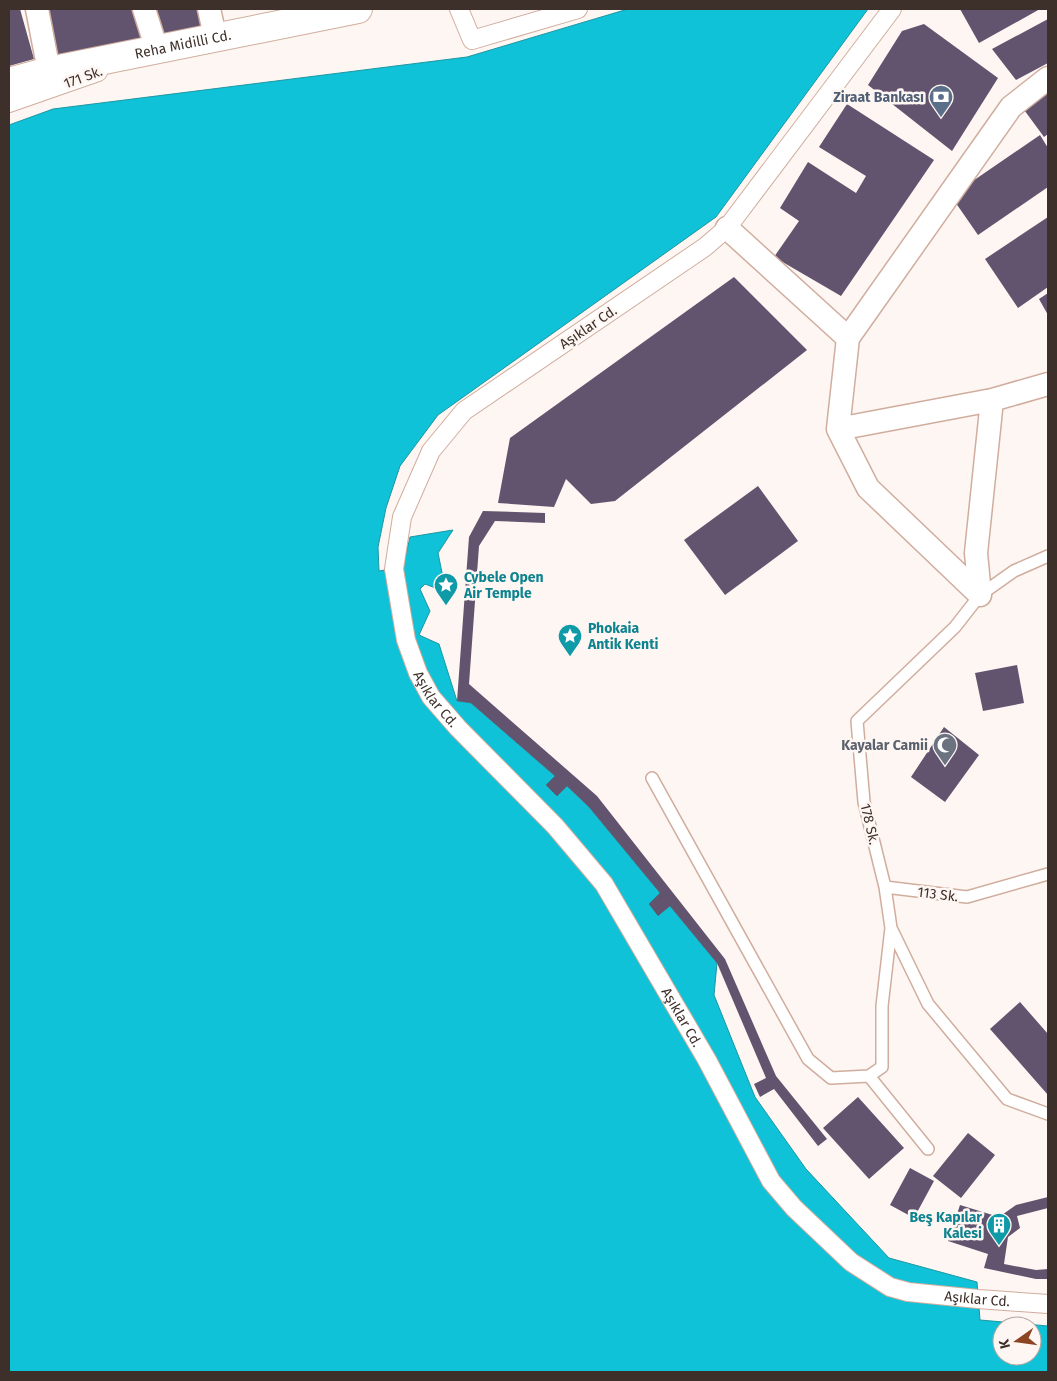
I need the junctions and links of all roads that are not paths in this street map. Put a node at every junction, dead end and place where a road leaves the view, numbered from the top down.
1 (37, 9) edge
2 (144, 9) edge
3 (209, 9) edge
4 (459, 9) edge
5 (578, 9) edge
6 (892, 9) edge
7 (345, 10) edge
8 (215, 36) junction
9 (158, 50) junction
10 (49, 71) junction
11 (1048, 78) edge
12 (9, 82) edge
13 (9, 103) edge
14 (727, 228) junction
15 (848, 338) junction
16 (1048, 384) edge
17 (992, 400) junction
18 (838, 429) junction
19 (1048, 556) edge
20 (980, 595) junction
21 (652, 778) dead end
22 (1048, 874) edge
23 (885, 887) junction
24 (891, 928) junction
25 (869, 1076) junction
26 (1048, 1114) edge
27 (928, 1149) dead end
28 (1048, 1304) edge

1 - 10 street
2 - 9 street
3 - 8 street
4 - 5 street
6 - 14 street, Aşıklar Cd.
7 - 8 street, Reha Midilli Cd.
8 - 9 street, Reha Midilli Cd.
9 - 10 street, Reha Midilli Cd.
9 - 13 street, 171 Sk.
10 - 12 street, Reha Midilli Cd.
11 - 15 street
14 - 15 street
14 - 28 street, Aşıklar Cd.
15 - 18 street
16 - 17 street
17 - 18 street
17 - 20 street
18 - 20 street
19 - 20 lane, 178 Sk.
20 - 23 lane, 178 Sk.
21 - 25 lane
22 - 23 lane, 113 Sk.
23 - 24 lane, 178 Sk.
24 - 25 lane
24 - 26 lane, 178 Sk.
25 - 27 lane

